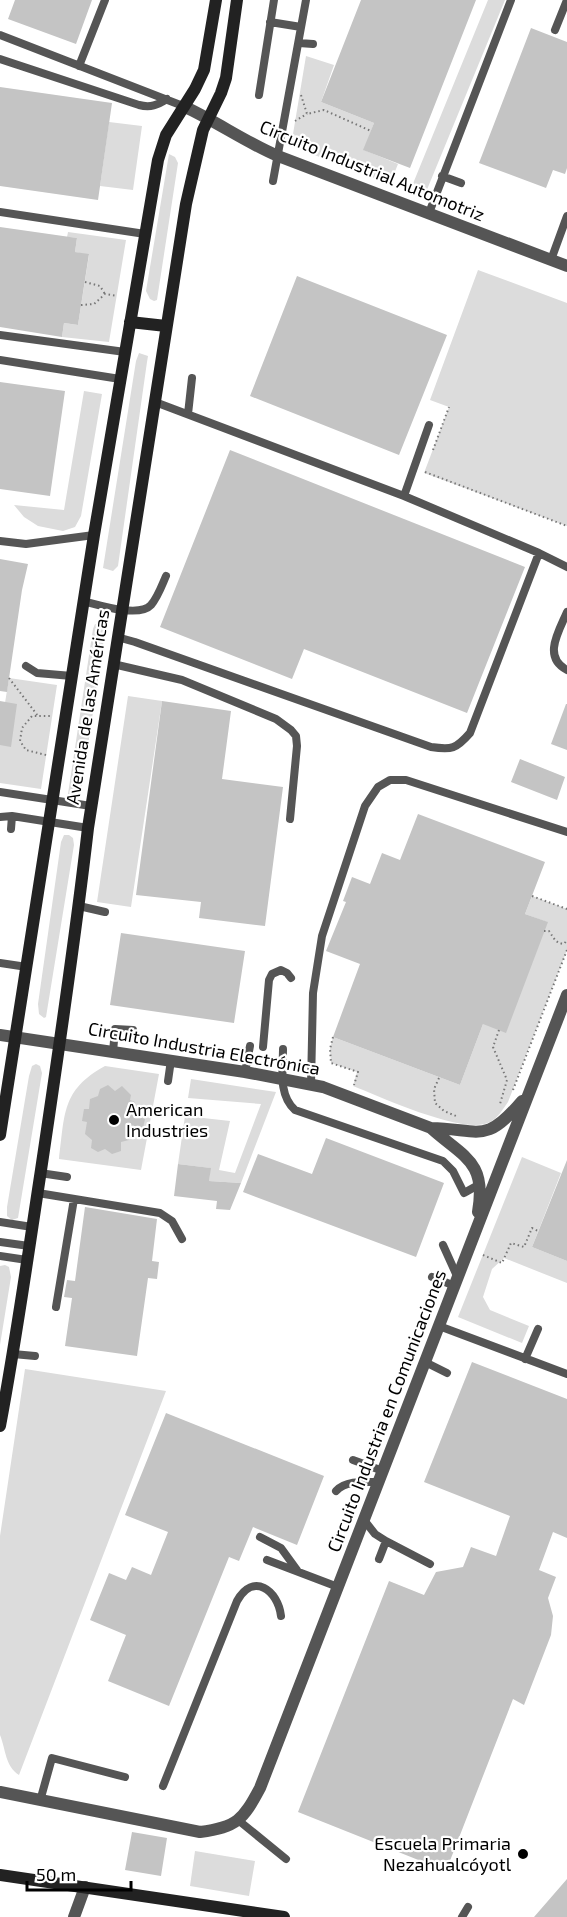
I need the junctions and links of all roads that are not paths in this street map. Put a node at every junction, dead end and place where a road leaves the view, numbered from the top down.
1 (105, 0) edge
2 (216, 0) edge
3 (237, 0) edge
4 (274, 0) edge
5 (306, 0) edge
6 (511, 0) edge
7 (567, 0) edge
8 (270, 22) junction
9 (301, 27) junction
10 (555, 30) dead end
11 (0, 35) edge
12 (299, 43) junction
13 (313, 44) dead end
14 (0, 59) edge
15 (79, 66) junction
16 (259, 95) dead end
17 (167, 99) junction
18 (183, 106) junction
19 (208, 118) junction
20 (278, 156) junction
21 (442, 176) junction
22 (273, 181) dead end
23 (461, 183) dead end
24 (0, 212) edge
25 (429, 213) junction
26 (567, 216) edge
27 (144, 234) junction
28 (551, 260) junction
29 (567, 267) edge
30 (130, 322) junction
31 (166, 326) junction
32 (0, 335) edge
33 (125, 352) junction
34 (0, 360) edge
35 (192, 378) dead end
36 (120, 379) junction
37 (155, 402) junction
38 (188, 414) junction
39 (429, 425) dead end
40 (404, 496) junction
41 (94, 535) junction
42 (0, 541) edge
43 (539, 553) junction
44 (567, 567) edge
45 (166, 576) dead end
46 (83, 601) junction
47 (121, 610) junction
48 (567, 612) edge
49 (117, 637) junction
50 (113, 664) junction
51 (26, 666) dead end
52 (567, 670) edge
53 (72, 676) junction
54 (0, 792) edge
55 (52, 801) junction
56 (91, 806) junction
57 (12, 816) junction
58 (0, 817) edge
59 (290, 819) dead end
60 (49, 821) junction
61 (88, 828) junction
62 (11, 829) dead end
63 (567, 832) edge
64 (79, 906) junction
65 (105, 912) dead end
66 (0, 963) edge
67 (27, 967) junction
68 (291, 978) dead end
69 (567, 995) edge
70 (133, 1030) dead end
71 (0, 1035) edge
72 (15, 1037) junction
73 (60, 1043) junction
74 (250, 1046) dead end
75 (263, 1047) dead end
76 (283, 1049) dead end
77 (113, 1052) junction
78 (171, 1060) junction
79 (245, 1072) junction
80 (282, 1079) junction
81 (168, 1081) dead end
82 (312, 1085) junction
83 (529, 1093) junction
84 (431, 1128) junction
85 (0, 1135) edge
86 (40, 1173) junction
87 (67, 1177) dead end
88 (480, 1184) junction
89 (38, 1192) junction
90 (74, 1199) junction
91 (0, 1222) edge
92 (32, 1227) junction
93 (182, 1239) dead end
94 (472, 1239) junction
95 (0, 1242) edge
96 (443, 1245) dead end
97 (29, 1246) junction
98 (0, 1256) edge
99 (27, 1260) junction
100 (432, 1277) dead end
101 (456, 1282) junction
102 (56, 1307) dead end
103 (439, 1326) junction
104 (538, 1329) dead end
105 (14, 1354) junction
106 (35, 1356) dead end
107 (525, 1359) junction
108 (425, 1362) junction
109 (447, 1372) dead end
110 (567, 1374) edge
111 (0, 1426) edge
112 (353, 1460) dead end
113 (381, 1477) junction
114 (336, 1491) dead end
115 (364, 1520) junction
116 (260, 1537) dead end
117 (386, 1541) junction
118 (379, 1559) dead end
119 (267, 1560) dead end
120 (430, 1564) dead end
121 (298, 1572) junction
122 (338, 1587) junction
123 (281, 1616) dead end
124 (125, 1778) dead end
125 (163, 1786) dead end
126 (0, 1792) edge
127 (40, 1801) junction
128 (238, 1821) junction
129 (286, 1859) dead end
130 (0, 1875) edge
131 (85, 1887) junction
132 (468, 1907) dead end
133 (230, 1913) edge
134 (74, 1917) edge
135 (284, 1917) edge
136 (462, 1917) edge

1 - 15 lane
2 - 18 main road, Avenida de las Américas
3 - 19 main road, Avenida de las Américas
4 - 8 lane
5 - 9 lane
6 - 21 lane
7 - 10 lane
8 - 9 lane
8 - 16 lane
9 - 12 lane
11 - 15 lane, Circuito Industrial Automotriz
12 - 13 lane
12 - 20 lane
14 - 17 lane
15 - 17 lane, Circuito Industrial Automotriz
17 - 18 lane, Circuito Industrial Automotriz
18 - 19 street, Circuito Industrial Automotriz
18 - 27 main road, Avenida de las Américas
19 - 20 street, Circuito Industrial Automotriz
19 - 31 main road, Avenida de las Américas
20 - 22 lane
20 - 25 street, Circuito Industrial Automotriz
21 - 23 lane
21 - 25 lane
24 - 27 lane
25 - 28 street, Circuito Industrial Automotriz
26 - 28 lane
27 - 30 main road, Avenida de las Américas
28 - 29 street, Circuito Industrial Automotriz
30 - 31 main road
30 - 33 main road, Avenida de las Américas
31 - 37 main road, Avenida de las Américas
32 - 33 lane
33 - 36 main road, Avenida de las Américas
34 - 36 lane
35 - 38 lane
36 - 41 main road, Avenida de las Américas
37 - 38 lane
37 - 47 main road, Avenida de las Américas
38 - 40 lane
39 - 40 lane
40 - 43 lane
41 - 42 lane
41 - 46 main road, Avenida de las Américas
43 - 44 lane
43 - 49 lane
45 - 47 lane
46 - 47 lane
46 - 53 main road, Avenida de las Américas
47 - 49 main road, Avenida de las Américas
48 - 52 lane
49 - 50 main road, Avenida de las Américas
50 - 56 main road, Avenida de las Américas
50 - 59 lane
51 - 53 lane
53 - 55 main road, Avenida de las Américas
54 - 55 lane
55 - 56 lane
55 - 60 main road, Avenida de las Américas
56 - 61 main road, Avenida de las Américas
57 - 58 lane
57 - 60 lane
57 - 62 lane
60 - 61 lane
60 - 67 main road, Avenida de las Américas
61 - 64 main road, Avenida de las Américas
63 - 82 lane
64 - 65 lane
64 - 73 main road, Avenida de las Américas
66 - 67 lane
67 - 72 main road, Avenida de las Américas
68 - 75 lane
69 - 83 street, Circuito Industria en Comunicaciones
70 - 77 lane
71 - 72 street, Circuito Industria Electrónica
72 - 73 street, Circuito Industria Electrónica
72 - 85 main road, Avenida de las Américas
73 - 77 street, Circuito Industria Electrónica
73 - 86 main road, Avenida de las Américas
74 - 79 lane
76 - 80 lane
77 - 78 street, Circuito Industria Electrónica
78 - 79 street, Circuito Industria Electrónica
78 - 81 lane
79 - 80 street, Circuito Industria Electrónica
80 - 82 street, Circuito Industria Electrónica
80 - 88 lane
82 - 84 street, Circuito Industria Electrónica
83 - 84 street, Circuito Industria Electrónica
83 - 94 street, Circuito Industria en Comunicaciones
84 - 88 street, Circuito Industria Electrónica
86 - 87 lane
86 - 89 main road, Avenida de las Américas
88 - 94 street
89 - 90 lane
89 - 92 main road, Avenida de las Américas
90 - 93 lane
90 - 102 lane
91 - 92 lane
92 - 97 main road, Avenida de las Américas
94 - 101 street, Circuito Industria en Comunicaciones
95 - 97 lane
96 - 101 lane
97 - 99 main road, Avenida de las Américas
98 - 99 lane
99 - 105 main road, Avenida de las Américas
100 - 101 lane
101 - 103 street, Circuito Industria en Comunicaciones
103 - 107 lane
103 - 108 street, Circuito Industria en Comunicaciones
104 - 107 lane
105 - 106 lane
105 - 111 main road, Avenida de las Américas
107 - 110 lane
108 - 109 lane
108 - 113 street, Circuito Industria en Comunicaciones
112 - 113 lane
113 - 114 lane
113 - 115 street, Circuito Industria en Comunicaciones
115 - 117 lane
115 - 122 street, Circuito Industria en Comunicaciones
116 - 121 lane
117 - 118 lane
117 - 120 lane
119 - 121 lane
121 - 122 lane
122 - 128 street, Circuito Industria en Comunicaciones
123 - 125 lane
124 - 127 lane
126 - 127 street
127 - 128 street, Circuito Industria en Comunicaciones
128 - 129 lane
130 - 131 main road
131 - 133 main road
131 - 134 street
132 - 136 lane
133 - 135 main road

